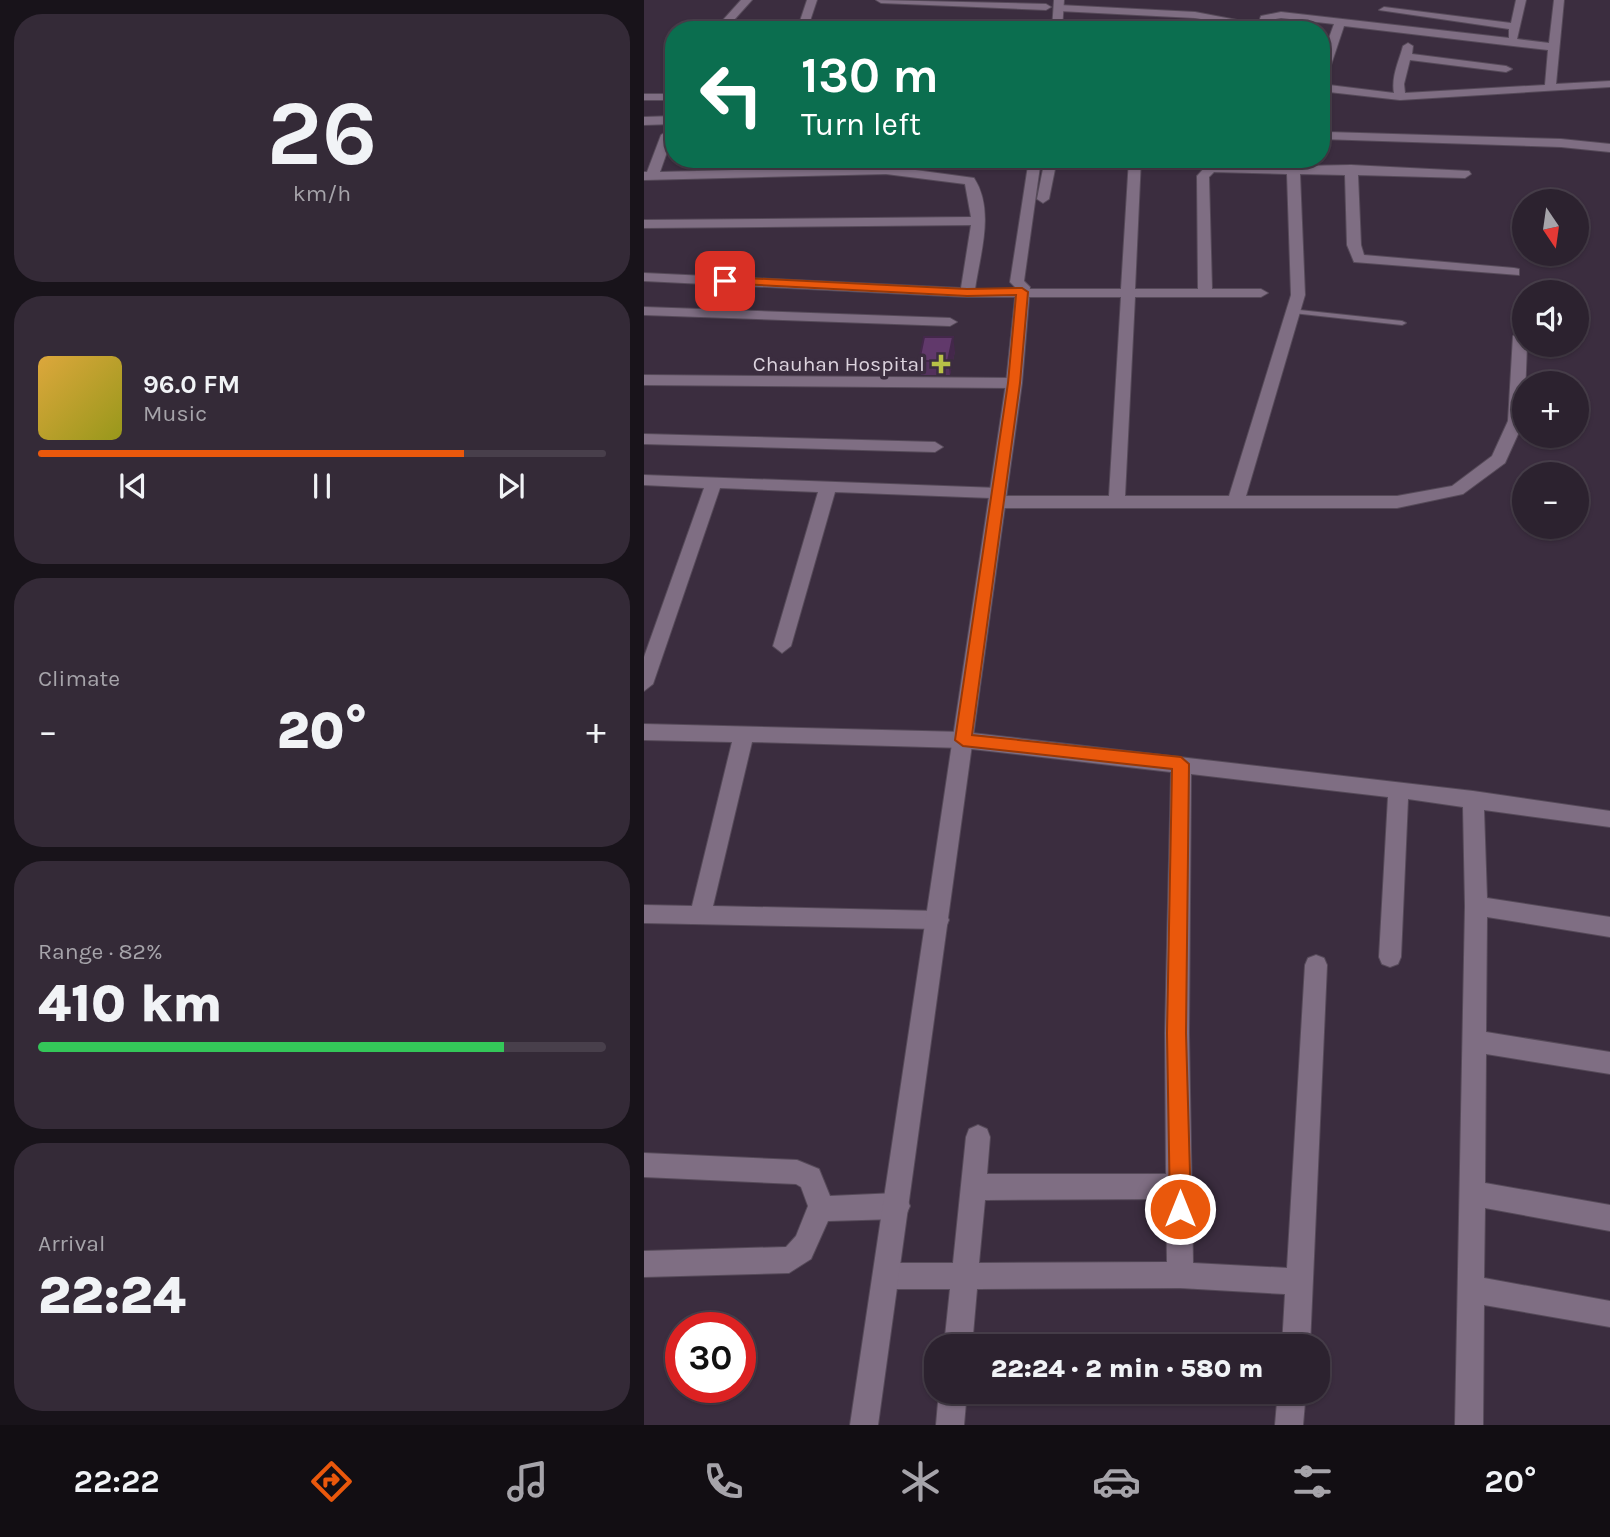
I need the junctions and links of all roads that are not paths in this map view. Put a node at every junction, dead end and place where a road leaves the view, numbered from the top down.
1 (747, 0) edge
2 (812, 0) edge
3 (881, 0) edge
4 (1521, 0) edge
5 (1559, 0) edge
6 (1046, 4) edge
7 (1059, 4) edge
8 (1385, 5) edge
9 (1415, 14) junction
10 (1195, 15) junction
11 (1341, 20) junction
12 (727, 21) edge
13 (805, 21) edge
14 (1193, 21) edge
15 (1224, 21) edge
16 (1264, 21) edge
17 (1379, 25) junction
18 (1515, 27) junction
19 (1411, 29) junction
20 (1512, 42) junction
21 (1554, 47) junction
22 (1330, 51) edge
23 (1405, 56) junction
24 (1506, 69) junction
25 (1610, 84) edge
26 (1550, 87) junction
27 (1330, 89) edge
28 (1502, 90) junction
29 (644, 97) edge
30 (665, 97) edge
31 (1401, 97) junction
32 (665, 120) edge
33 (644, 121) edge
34 (1330, 134) edge
35 (665, 139) edge
36 (1610, 148) edge
37 (1330, 167) edge
38 (761, 168) edge
39 (903, 168) edge
40 (1034, 168) edge
41 (1049, 168) edge
42 (1135, 168) edge
43 (1214, 168) edge
44 (1294, 168) edge
45 (1351, 169) junction
46 (1465, 174) dead end
47 (648, 176) edge
48 (978, 221) junction
49 (644, 224) edge
50 (1514, 272) dead end
51 (644, 276) edge
52 (1022, 289) junction
53 (1128, 291) junction
54 (1205, 291) junction
55 (967, 293) junction
56 (1261, 293) dead end
57 (644, 311) edge
58 (1293, 311) junction
59 (950, 322) dead end
60 (1402, 323) dead end
61 (1519, 357) edge
62 (644, 380) edge
63 (1014, 383) junction
64 (644, 439) edge
65 (935, 447) dead end
66 (644, 480) edge
67 (714, 483) junction
68 (828, 487) junction
69 (998, 497) junction
70 (1116, 500) junction
71 (1236, 501) junction
72 (782, 646) dead end
73 (644, 684) edge
74 (644, 732) edge
75 (744, 734) junction
76 (963, 740) junction
77 (1181, 764) junction
78 (1398, 790) junction
79 (1473, 799) junction
80 (1610, 819) edge
81 (1476, 906) junction
82 (644, 914) edge
83 (700, 916) junction
84 (938, 920) junction
85 (1610, 927) edge
86 (1390, 957) dead end
87 (1316, 965) dead end
88 (1475, 1041) junction
89 (1610, 1063) edge
90 (978, 1137) dead end
91 (644, 1165) edge
92 (1180, 1186) junction
93 (973, 1188) junction
94 (1472, 1194) junction
95 (897, 1206) junction
96 (822, 1209) junction
97 (1610, 1218) edge
98 (644, 1264) edge
99 (1180, 1275) junction
100 (887, 1276) junction
101 (965, 1276) junction
102 (1300, 1282) junction
103 (1471, 1289) junction
104 (1610, 1314) edge
105 (959, 1334) edge
106 (1297, 1334) edge
107 (952, 1404) edge
108 (1291, 1404) edge
109 (864, 1425) edge
110 (950, 1425) edge
111 (1289, 1425) edge
112 (1469, 1425) edge

1 - 12 street
2 - 13 street
3 - 6 street
4 - 18 street
5 - 21 street
7 - 10 street
8 - 9 street
8 - 17 street
9 - 18 street
9 - 19 street
10 - 14 street
10 - 15 street
11 - 16 street
11 - 17 street
11 - 22 street
17 - 19 street
18 - 20 street
19 - 20 street
19 - 23 street
20 - 21 street
20 - 24 street
21 - 26 street
23 - 24 street
23 - 31 street
24 - 28 street
25 - 26 street
26 - 28 street
27 - 31 street
28 - 31 street
29 - 30 street
32 - 33 street
34 - 36 street
35 - 47 street
37 - 45 street
38 - 47 street
39 - 48 street
40 - 52 street
41 - 52 street
42 - 53 street
43 - 54 street
44 - 58 street
45 - 46 street
45 - 50 street
48 - 49 street
48 - 55 street
51 - 55 street
52 - 53 street
52 - 55 street
52 - 63 street
53 - 54 street
53 - 70 street
54 - 56 street
57 - 59 street
58 - 60 lane
58 - 71 street
61 - 71 street
62 - 63 street
63 - 69 street
64 - 65 street
66 - 67 street
67 - 68 street
67 - 73 street
68 - 69 street
68 - 72 street
69 - 70 street
69 - 76 street
70 - 71 street
74 - 75 street
75 - 76 street
75 - 83 street
76 - 77 street
76 - 84 street
77 - 78 street
77 - 92 street
78 - 79 street
78 - 86 street
79 - 80 street
79 - 81 street
81 - 85 street
81 - 88 street
82 - 83 street
83 - 84 street
84 - 95 street
87 - 102 street
88 - 89 street
88 - 94 street
90 - 93 street
91 - 96 street
92 - 93 street
92 - 99 street
93 - 101 street
94 - 97 street
94 - 103 street
95 - 96 street
95 - 100 street
96 - 98 street
99 - 101 street
99 - 102 street
100 - 101 street
100 - 109 street
101 - 105 street
102 - 106 street
103 - 104 street
103 - 112 street
107 - 110 street
108 - 111 street

